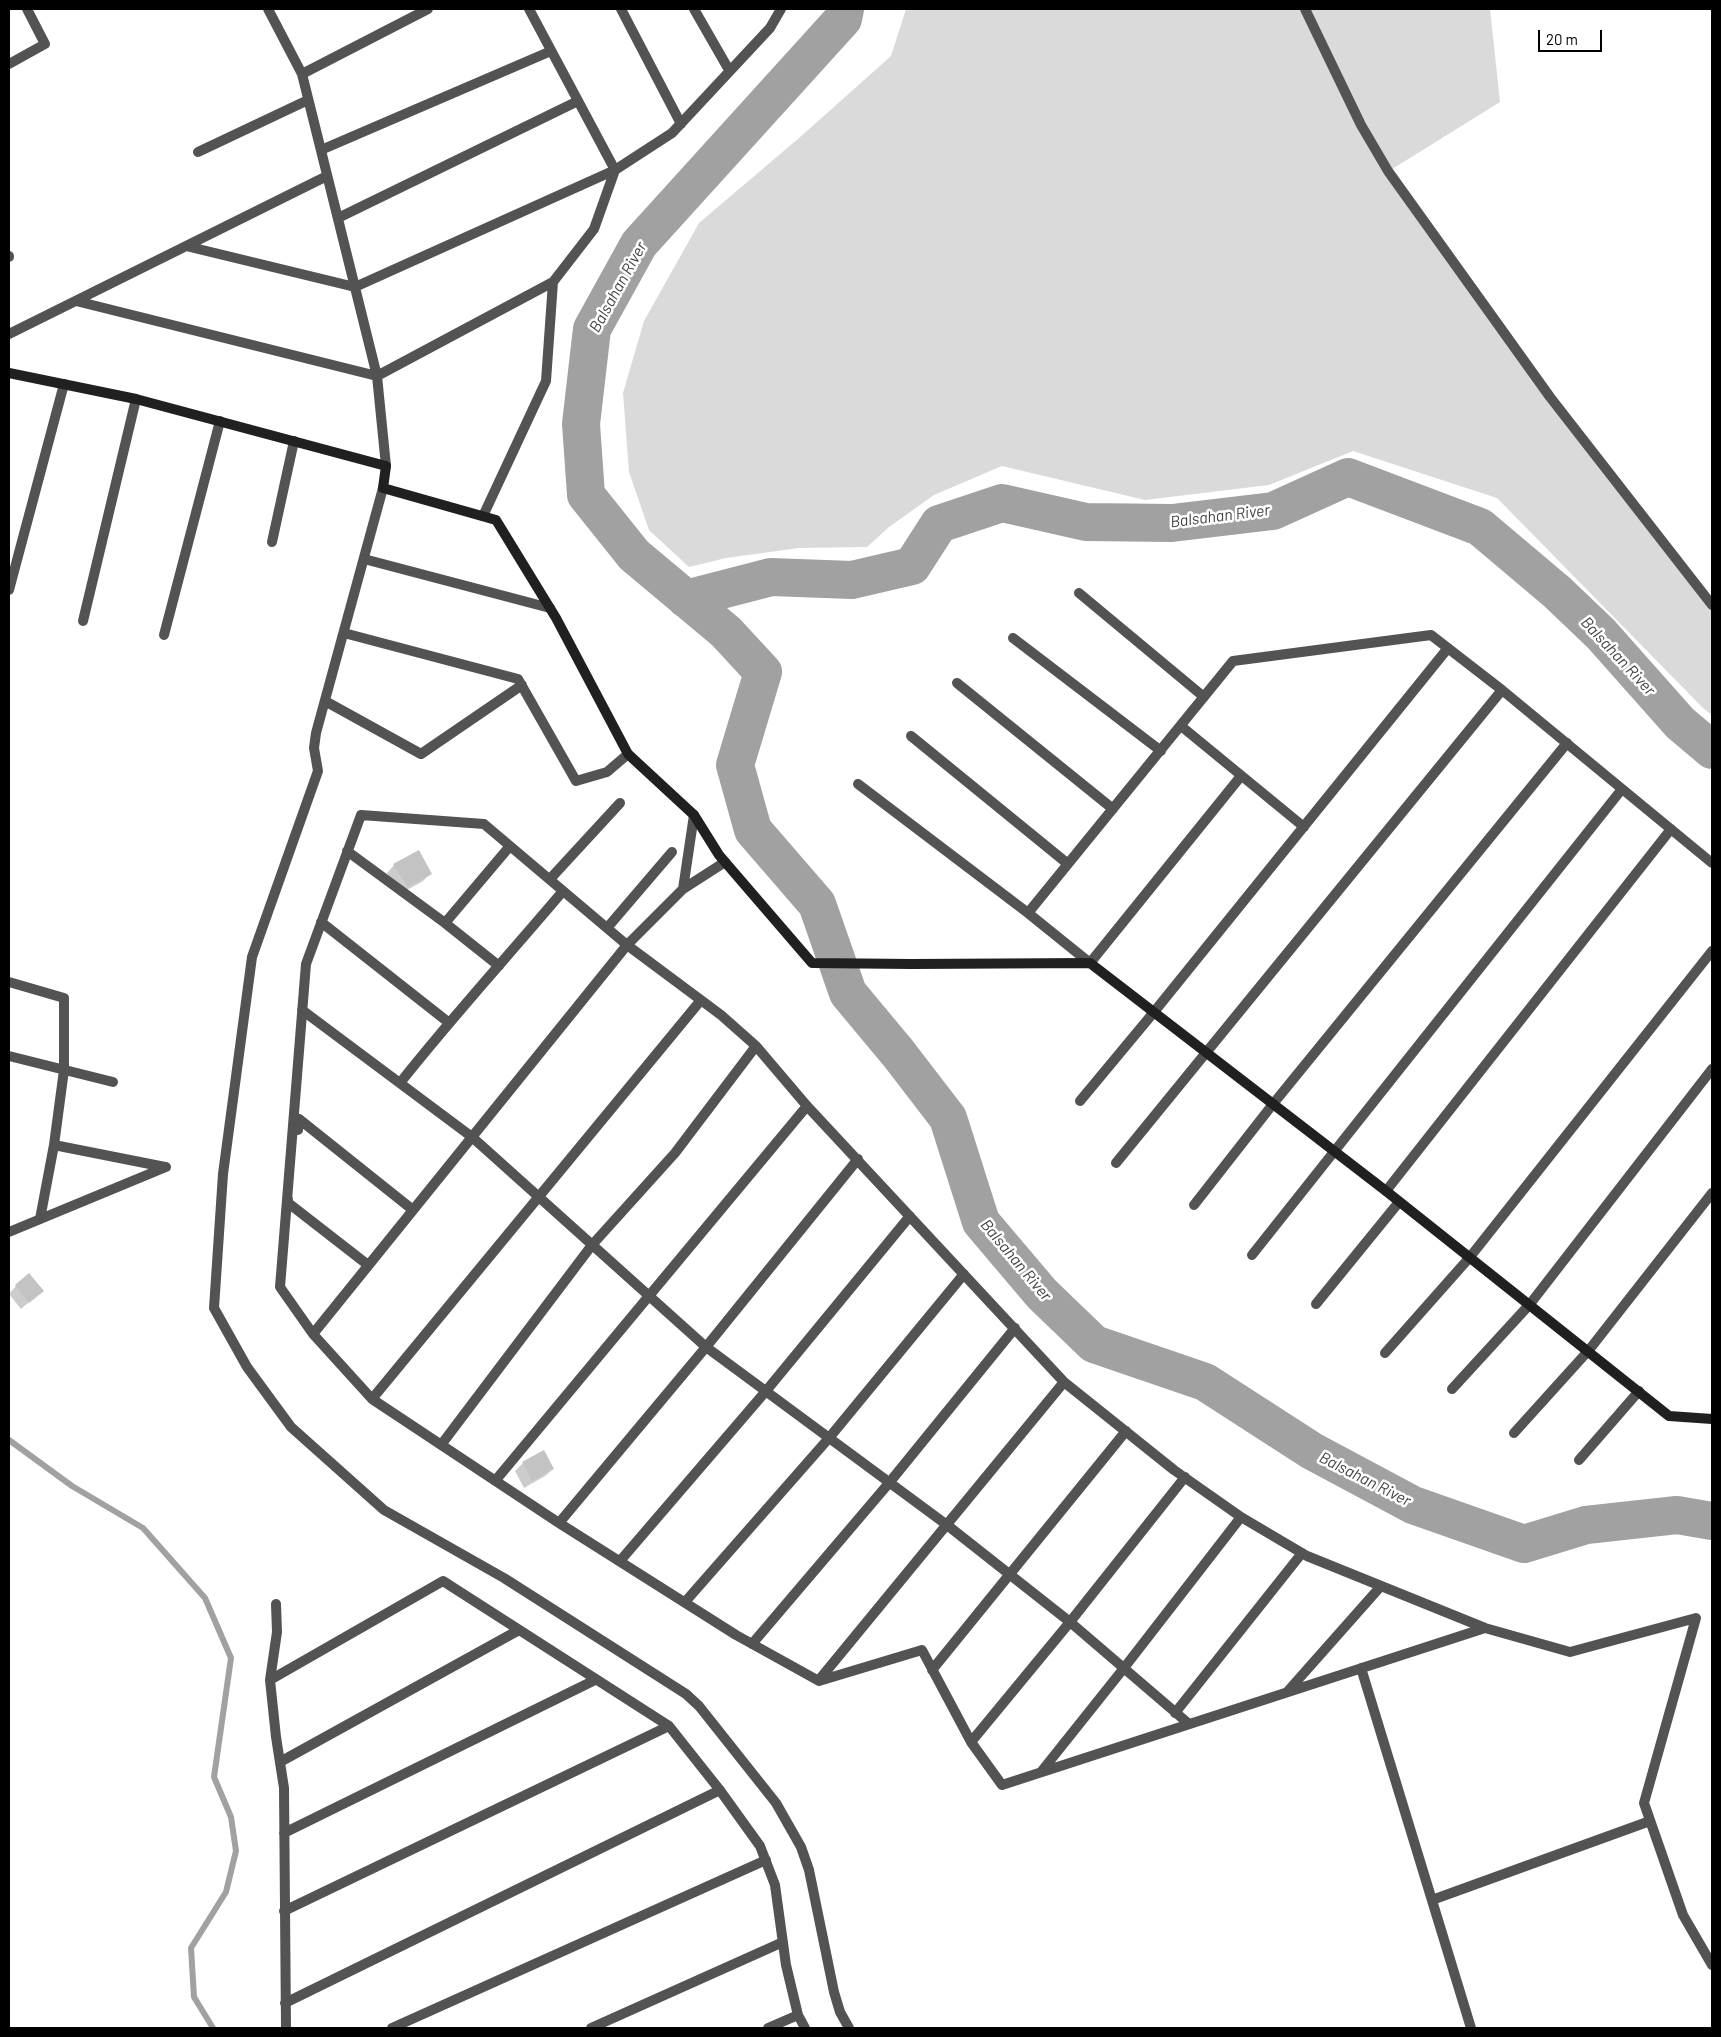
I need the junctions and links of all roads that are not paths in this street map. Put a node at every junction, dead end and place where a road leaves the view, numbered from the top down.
1 (27, 9) edge
2 (268, 9) edge
3 (428, 9) edge
4 (529, 9) edge
5 (621, 9) edge
6 (694, 9) edge
7 (782, 9) edge
8 (1305, 9) edge
9 (551, 50) junction
10 (9, 64) edge
11 (729, 70) junction
12 (302, 74) junction
13 (308, 100) junction
14 (578, 101) junction
15 (681, 124) junction
16 (321, 150) junction
17 (198, 152) dead end
18 (615, 170) junction
19 (327, 176) junction
20 (338, 218) junction
21 (186, 246) junction
22 (553, 282) junction
23 (355, 287) junction
24 (76, 301) junction
25 (9, 334) edge
26 (9, 373) edge
27 (378, 376) junction
28 (64, 384) junction
29 (136, 399) junction
30 (220, 421) junction
31 (294, 441) junction
32 (386, 466) junction
33 (383, 488) junction
34 (483, 516) junction
35 (272, 542) dead end
36 (364, 559) junction
37 (9, 590) edge
38 (1079, 593) dead end
39 (1712, 605) edge
40 (550, 608) junction
41 (83, 621) dead end
42 (344, 633) junction
43 (164, 635) dead end
44 (1014, 638) dead end
45 (1448, 648) junction
46 (957, 682) dead end
47 (522, 685) junction
48 (1502, 690) junction
49 (1204, 697) junction
50 (325, 701) junction
51 (1181, 726) junction
52 (911, 736) dead end
53 (1567, 743) junction
54 (1161, 751) junction
55 (628, 754) junction
56 (1241, 776) junction
57 (858, 784) dead end
58 (1622, 789) junction
59 (620, 802) dead end
60 (1113, 809) junction
61 (694, 815) junction
62 (1304, 828) junction
63 (1671, 829) junction
64 (510, 846) junction
65 (348, 851) junction
66 (672, 852) dead end
67 (725, 862) junction
68 (1712, 863) edge
69 (1068, 864) junction
70 (550, 879) junction
71 (683, 889) junction
72 (563, 891) junction
73 (1028, 913) junction
74 (321, 922) junction
75 (445, 923) junction
76 (607, 928) junction
77 (627, 945) junction
78 (1712, 950) edge
79 (1090, 963) junction
80 (499, 966) junction
81 (9, 982) edge
82 (701, 1000) junction
83 (302, 1010) junction
84 (1154, 1012) junction
85 (448, 1022) junction
86 (756, 1046) junction
87 (1207, 1054) junction
88 (9, 1056) edge
89 (1712, 1069) edge
90 (64, 1070) junction
91 (113, 1082) dead end
92 (400, 1083) junction
93 (1080, 1101) dead end
94 (1273, 1104) junction
95 (807, 1106) junction
96 (472, 1137) junction
97 (54, 1145) junction
98 (1334, 1151) junction
99 (858, 1159) junction
100 (1116, 1163) dead end
101 (1386, 1191) junction
102 (1712, 1193) edge
103 (539, 1197) junction
104 (287, 1202) junction
105 (1399, 1202) junction
106 (1194, 1205) dead end
107 (413, 1210) junction
108 (910, 1216) junction
109 (40, 1219) junction
110 (9, 1232) edge
111 (592, 1245) junction
112 (1252, 1255) dead end
113 (1470, 1257) junction
114 (368, 1265) junction
115 (964, 1274) junction
116 (649, 1296) junction
117 (1316, 1304) dead end
118 (1530, 1304) junction
119 (1015, 1328) junction
120 (313, 1334) junction
121 (706, 1347) junction
122 (1589, 1350) junction
123 (1384, 1353) dead end
124 (1064, 1382) junction
125 (1452, 1389) dead end
126 (1639, 1391) junction
127 (766, 1392) junction
128 (372, 1399) junction
129 (1712, 1418) edge
130 (1126, 1431) junction
131 (1514, 1434) dead end
132 (829, 1438) junction
133 (441, 1445) junction
134 (1579, 1460) dead end
135 (1185, 1477) junction
136 (495, 1481) junction
137 (889, 1483) junction
138 (1240, 1517) junction
139 (559, 1523) junction
140 (947, 1525) junction
141 (1302, 1552) junction
142 (620, 1561) junction
143 (1010, 1574) junction
144 (1381, 1586) junction
145 (685, 1602) junction
146 (276, 1604) dead end
147 (1070, 1622) junction
148 (1485, 1628) junction
149 (519, 1630) junction
150 (752, 1644) junction
151 (1124, 1668) junction
152 (1361, 1668) junction
153 (932, 1670) junction
154 (270, 1680) junction
155 (595, 1680) junction
156 (818, 1681) junction
157 (1287, 1692) junction
158 (1175, 1713) junction
159 (1189, 1724) junction
160 (669, 1726) junction
161 (971, 1742) junction
162 (280, 1762) junction
163 (1040, 1773) junction
164 (720, 1790) junction
165 (1650, 1821) junction
166 (284, 1833) junction
167 (766, 1860) junction
168 (1432, 1900) junction
169 (284, 1911) junction
170 (783, 1942) junction
171 (1712, 1965) edge
172 (285, 2003) junction
173 (798, 2015) junction
174 (286, 2028) edge
175 (392, 2028) edge
176 (591, 2028) edge
177 (768, 2028) edge
178 (805, 2028) edge
179 (849, 2028) edge
180 (1471, 2028) edge

1 - 10 street
2 - 12 street
3 - 12 street
4 - 9 street
5 - 15 street
6 - 11 street
7 - 11 street
8 - 39 street
9 - 14 street
9 - 16 street
11 - 15 street
12 - 13 street
13 - 16 street
13 - 17 street
14 - 18 street
14 - 20 street
15 - 18 street
16 - 19 street
18 - 22 street
18 - 23 street
19 - 20 street
19 - 21 street
20 - 23 street
21 - 23 street
21 - 24 street
22 - 27 street
22 - 34 street
23 - 27 street
24 - 25 street
24 - 27 street
26 - 28 street
27 - 32 street
28 - 29 street
28 - 37 street
29 - 30 street
29 - 41 street
30 - 31 street
30 - 43 street
31 - 32 street
31 - 35 street
32 - 33 street
33 - 34 street
33 - 36 street
34 - 40 street
36 - 40 street
36 - 42 street
38 - 49 street
40 - 55 street
42 - 47 street
42 - 50 street
44 - 54 street
45 - 48 street
45 - 49 street
45 - 62 street
46 - 60 street
47 - 50 street
47 - 55 street
48 - 53 street
48 - 87 street
49 - 51 street
50 - 179 street
51 - 54 street
51 - 56 street
52 - 69 street
53 - 58 street
53 - 94 street
54 - 60 street
55 - 61 street
56 - 62 street
56 - 79 street
57 - 73 street
58 - 63 street
58 - 98 street
59 - 70 street
60 - 69 street
61 - 67 street
61 - 71 street
62 - 84 street
63 - 68 street
63 - 101 street
64 - 65 street
64 - 70 street
64 - 75 street
65 - 74 street
65 - 75 street
66 - 76 street
67 - 71 street
67 - 79 street
69 - 73 street
70 - 72 street
71 - 77 street
72 - 76 street
72 - 80 street
73 - 79 street
74 - 83 street
74 - 85 street
75 - 80 street
76 - 77 street
77 - 82 street
77 - 96 street
78 - 113 street
79 - 84 street
80 - 85 street
81 - 90 street
82 - 86 street
82 - 103 street
83 - 92 street
83 - 104 street
84 - 87 street
84 - 93 street
85 - 92 street
86 - 95 street
86 - 111 street
87 - 94 street
87 - 100 street
88 - 90 street
89 - 118 street
90 - 91 street
90 - 97 street
92 - 96 street
94 - 98 street
94 - 106 street
95 - 99 street
95 - 116 street
96 - 103 street
96 - 107 street
97 - 109 street
97 - 109 street
98 - 101 street
98 - 112 street
99 - 108 street
99 - 121 street
101 - 105 street
102 - 122 street
103 - 111 street
103 - 128 street
104 - 107 street
104 - 114 street
104 - 120 street
105 - 113 street
105 - 117 street
107 - 114 street
108 - 115 street
108 - 127 street
109 - 110 street
111 - 116 street
111 - 133 street
113 - 118 street
113 - 123 street
114 - 120 street
115 - 119 street
115 - 132 street
116 - 121 street
116 - 136 street
118 - 122 street
118 - 125 street
119 - 124 street
119 - 137 street
120 - 128 street
121 - 127 street
121 - 139 street
122 - 126 street
122 - 131 street
124 - 130 street
124 - 140 street
126 - 129 street
126 - 134 street
127 - 132 street
127 - 142 street
128 - 133 street
130 - 135 street
130 - 143 street
132 - 137 street
132 - 145 street
133 - 136 street
135 - 138 street
135 - 147 street
136 - 139 street
137 - 140 street
137 - 150 street
138 - 141 street
138 - 151 street
139 - 142 street
140 - 143 street
140 - 156 street
141 - 144 street
141 - 158 street
142 - 145 street
143 - 147 street
143 - 153 street
144 - 148 street
144 - 157 street
145 - 150 street
146 - 154 street
147 - 151 street
147 - 161 street
148 - 152 street
148 - 165 street
149 - 154 street
149 - 155 street
149 - 162 street
150 - 156 street
151 - 158 street
151 - 163 street
152 - 157 street
152 - 168 street
153 - 156 street
153 - 161 street
154 - 162 street
155 - 160 street
155 - 166 street
157 - 159 street
158 - 159 street
159 - 163 street
160 - 164 street
160 - 169 street
161 - 163 street
162 - 166 street
164 - 167 street
164 - 172 street
165 - 168 street
165 - 171 street
166 - 169 street
167 - 170 street
167 - 175 street
168 - 180 street
169 - 172 street
170 - 173 street
170 - 176 street
172 - 174 street
173 - 177 street
173 - 178 street

